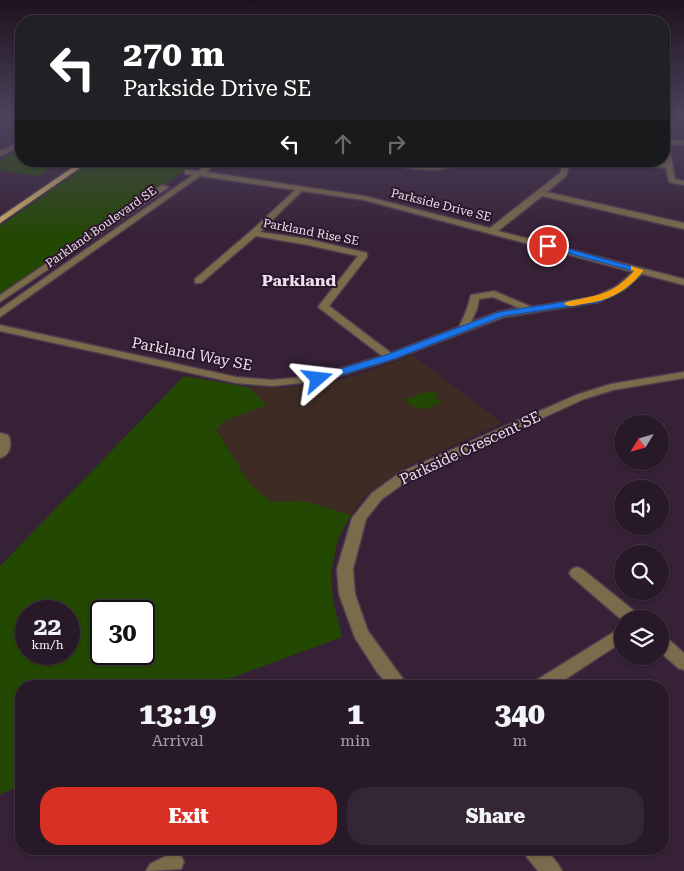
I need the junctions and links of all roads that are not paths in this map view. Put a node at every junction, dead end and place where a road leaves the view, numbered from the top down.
1 (670, 166) edge
2 (64, 167) edge
3 (78, 167) edge
4 (195, 167) edge
5 (208, 167) edge
6 (565, 167) edge
7 (188, 172) junction
8 (198, 174) junction
9 (684, 183) edge
10 (300, 189) junction
11 (541, 194) junction
12 (0, 211) edge
13 (0, 221) edge
14 (684, 226) edge
15 (492, 231) junction
16 (254, 233) junction
17 (640, 270) junction
18 (198, 281) dead end
19 (684, 282) edge
20 (0, 299) edge
21 (529, 309) junction
22 (0, 314) edge
23 (0, 328) edge
24 (463, 329) junction
25 (390, 357) junction
26 (684, 375) edge
27 (0, 437) edge
28 (0, 454) edge
29 (577, 573) dead end
30 (621, 610) edge
31 (614, 639) edge
32 (669, 650) edge
33 (684, 662) edge
34 (394, 680) edge
35 (550, 680) edge
36 (538, 855) edge
37 (551, 871) edge

1 - 9 street
2 - 12 main road
3 - 13 main road
4 - 7 street, Parkland Boulevard SE
5 - 8 street, Parkland Boulevard SE
6 - 11 street
7 - 8 street, Parkside Drive SE
7 - 20 street, Parkland Boulevard SE
8 - 10 street, Parkside Drive SE
8 - 22 street, Parkland Boulevard SE
10 - 15 street, Parkside Drive SE
10 - 16 street
11 - 14 street
11 - 15 street
15 - 17 street, Parkside Drive SE
16 - 18 street
16 - 25 street, Parkland Rise SE
17 - 19 street, Parkside Drive SE
17 - 21 street, Parkland Way SE
21 - 24 street, Parkland Way SE
21 - 24 street
23 - 25 street, Parkland Way SE
24 - 25 street, Parkland Way SE
26 - 34 street, Parkside Crescent SE
27 - 28 street
29 - 30 street
31 - 35 street
32 - 33 street
36 - 37 street

